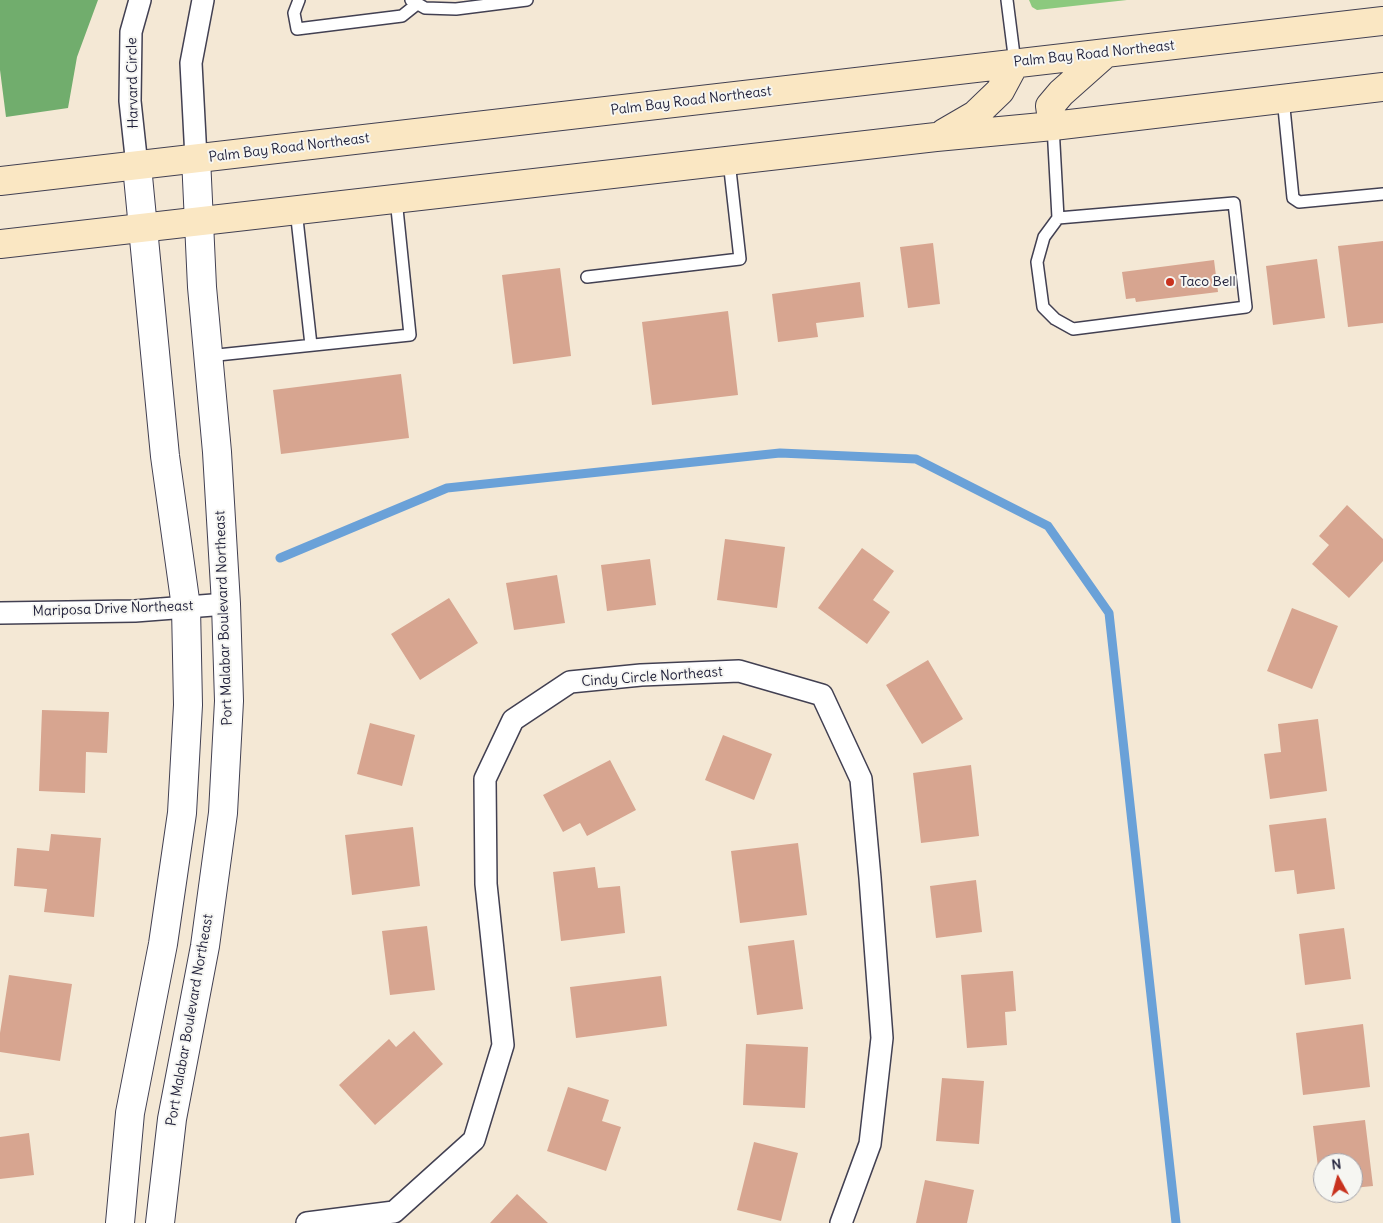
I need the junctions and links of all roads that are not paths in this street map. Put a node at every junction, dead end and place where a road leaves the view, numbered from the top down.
1 (140, 0) edge
2 (203, 0) edge
3 (299, 0) edge
4 (527, 0) edge
5 (1007, 0) edge
6 (414, 2) edge
7 (1383, 20) edge
8 (1106, 53) junction
9 (1015, 63) junction
10 (1383, 87) edge
11 (1283, 98) junction
12 (1053, 126) junction
13 (936, 137) junction
14 (196, 158) junction
15 (729, 161) junction
16 (137, 166) junction
17 (0, 181) edge
18 (1383, 194) edge
19 (396, 199) junction
20 (296, 210) junction
21 (1058, 218) junction
22 (199, 221) junction
23 (142, 228) junction
24 (0, 244) edge
25 (587, 277) dead end
26 (311, 345) junction
27 (208, 356) junction
28 (226, 604) junction
29 (186, 607) junction
30 (0, 613) edge
31 (120, 1223) edge
32 (160, 1223) edge
33 (307, 1223) edge
34 (841, 1223) edge

1 - 16 street, Harvard Circle
2 - 14 street
3 - 6 lane
4 - 6 lane
5 - 9 lane
7 - 8 main road, Palm Bay Road Northeast
8 - 9 main road, Palm Bay Road Northeast
8 - 12 main road
9 - 13 main road
9 - 14 main road, Palm Bay Road Northeast
10 - 11 main road
11 - 12 main road
11 - 18 lane
12 - 13 main road
12 - 21 lane
13 - 15 main road
14 - 16 main road, Palm Bay Road Northeast
14 - 22 street, Port Malabar Boulevard Northeast
15 - 19 main road
15 - 25 lane
16 - 17 main road, Palm Bay Road Northeast
16 - 23 street
19 - 20 main road
19 - 26 lane
20 - 22 main road
20 - 26 lane
21 - 21 lane
22 - 23 main road
22 - 27 street, Port Malabar Boulevard Northeast
23 - 24 main road
23 - 29 street
26 - 27 lane
27 - 28 street, Port Malabar Boulevard Northeast
28 - 29 street, Mariposa Drive Northeast
28 - 32 street, Port Malabar Boulevard Northeast
29 - 30 street, Mariposa Drive Northeast
29 - 31 street
33 - 34 street, Cindy Circle Northeast

